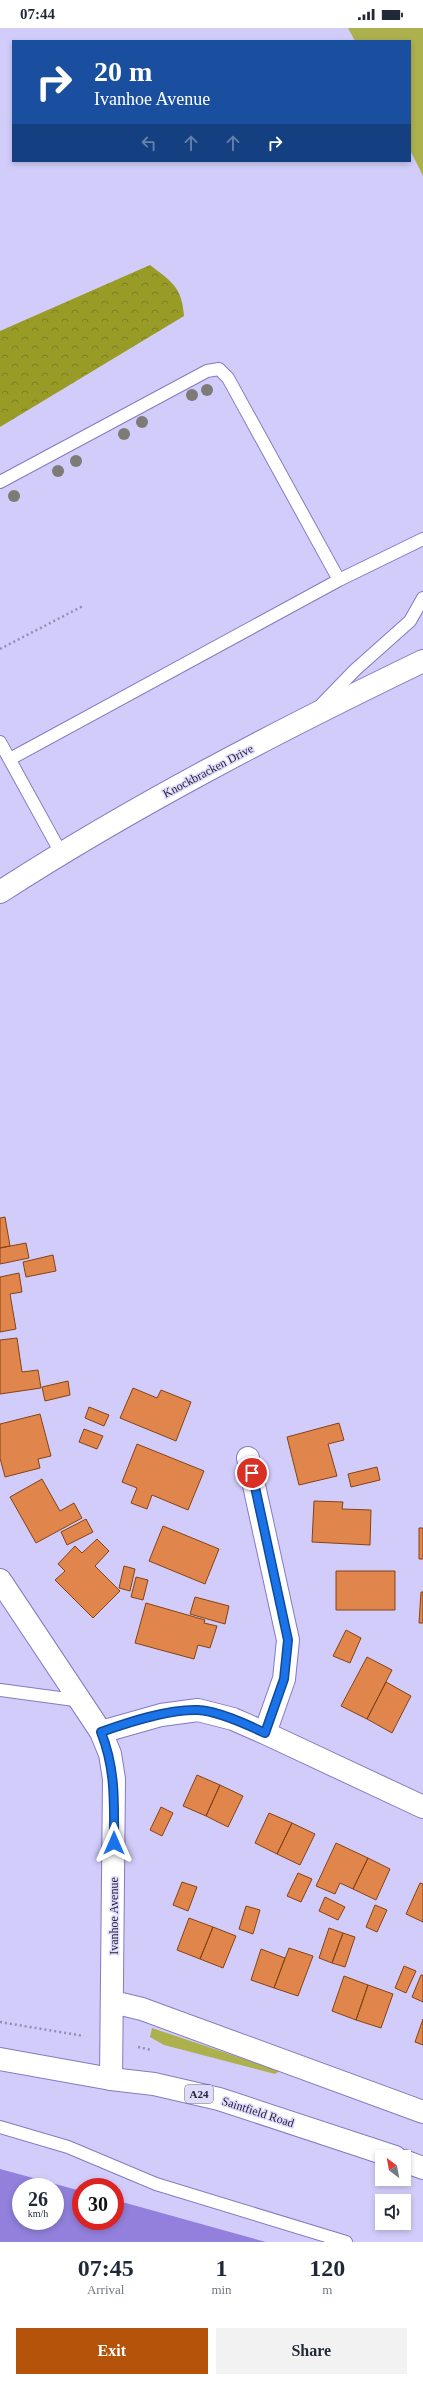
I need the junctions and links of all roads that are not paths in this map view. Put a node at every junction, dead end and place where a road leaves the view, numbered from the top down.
1 (0, 482) edge
2 (423, 539) edge
3 (339, 580) junction
4 (423, 598) edge
5 (423, 661) edge
6 (311, 715) junction
7 (0, 742) edge
8 (10, 760) junction
9 (62, 853) junction
10 (0, 892) edge
11 (248, 1458) dead end
12 (0, 1580) edge
13 (0, 1690) edge
14 (82, 1701) junction
15 (101, 1732) junction
16 (265, 1733) junction
17 (423, 1807) edge
18 (113, 2002) junction
19 (0, 2059) edge
20 (112, 2079) junction
21 (423, 2112) edge
22 (0, 2127) edge
23 (375, 2150) edge
24 (411, 2164) edge
25 (423, 2168) edge
26 (346, 2242) edge

1 - 3 lane
2 - 3 lane
3 - 8 lane
4 - 6 lane
5 - 6 main road, Knockbracken Drive
6 - 9 main road, Knockbracken Drive
7 - 8 lane
8 - 9 lane
9 - 10 main road, Knockbracken Drive
11 - 16 main road
12 - 14 main road, Ivanhoe Avenue
13 - 14 lane
14 - 15 main road, Ivanhoe Avenue
15 - 16 main road
15 - 18 main road, Ivanhoe Avenue
16 - 17 main road
18 - 20 main road, Ivanhoe Avenue
18 - 21 main road
19 - 20 main road, Saintfield Road / A24
20 - 23 main road, Saintfield Road / A24
22 - 26 lane
24 - 25 main road

